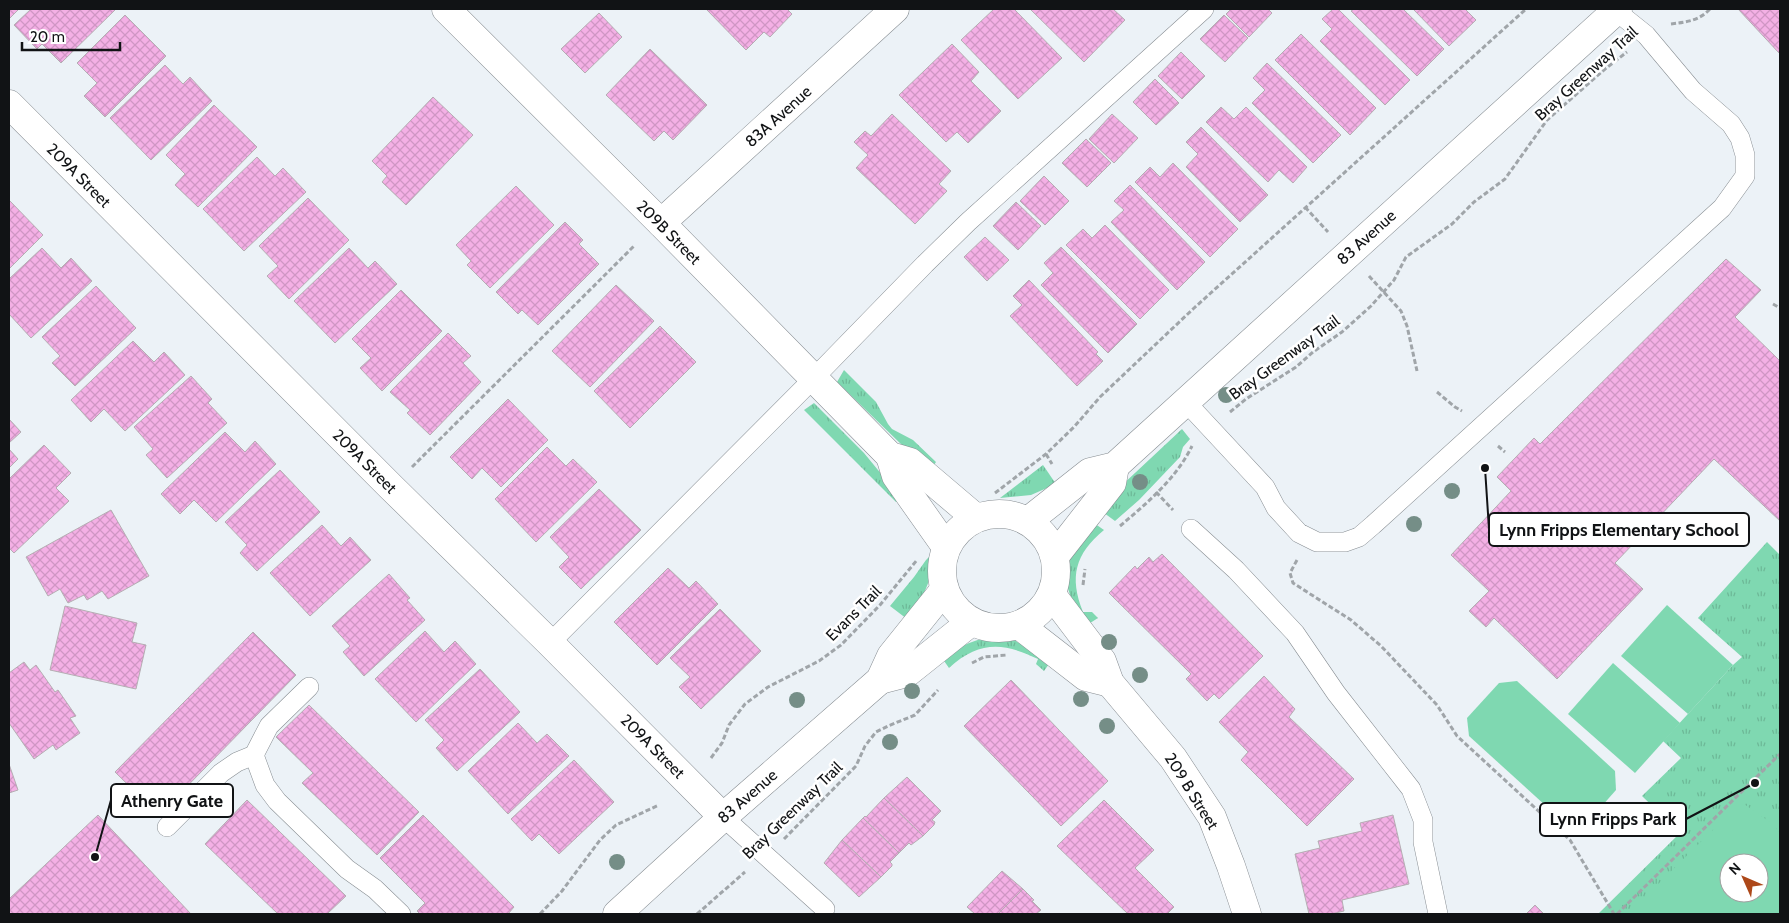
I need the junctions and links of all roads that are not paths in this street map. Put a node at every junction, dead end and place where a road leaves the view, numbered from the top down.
1 (446, 9) edge
2 (895, 9) edge
3 (1204, 9) edge
4 (1617, 10) edge
5 (9, 104) edge
6 (661, 223) junction
7 (813, 379) junction
8 (1185, 401) junction
9 (890, 456) junction
10 (1115, 466) junction
11 (976, 518) junction
12 (1028, 521) junction
13 (1191, 529) dead end
14 (933, 551) junction
15 (1055, 556) junction
16 (944, 590) junction
17 (1052, 594) junction
18 (971, 622) junction
19 (1019, 625) junction
20 (550, 643) junction
21 (880, 680) junction
22 (1110, 683) junction
23 (309, 687) dead end
24 (254, 755) junction
25 (723, 816) junction
26 (167, 827) dead end
27 (825, 909) dead end
28 (401, 914) edge
29 (617, 914) edge
30 (1247, 914) edge
31 (1438, 914) edge

1 - 6 street, 209B Street
2 - 6 street, 83A Avenue
3 - 7 lane
4 - 8 street, 83 Avenue
4 - 8 lane
5 - 20 street, 209A Street
6 - 7 street, 209B Street
7 - 9 street, 209B Street
7 - 20 lane
8 - 10 street, 83 Avenue
9 - 11 street, 209B Street
9 - 14 street, 209B Street
10 - 12 street, 83 Avenue
10 - 15 street, 83 Avenue
11 - 12 street
11 - 14 street
12 - 15 street
13 - 31 lane
14 - 16 street
15 - 17 street
16 - 18 street
16 - 21 street, 83 Avenue
17 - 19 street
17 - 22 street, 209 B Street
18 - 19 street
18 - 21 street, 83 Avenue
19 - 22 street
20 - 25 street, 209A Street
21 - 25 street, 83 Avenue
22 - 30 street, 209 B Street
23 - 24 lane
24 - 26 lane
24 - 28 lane
25 - 27 lane
25 - 29 street, 83 Avenue

